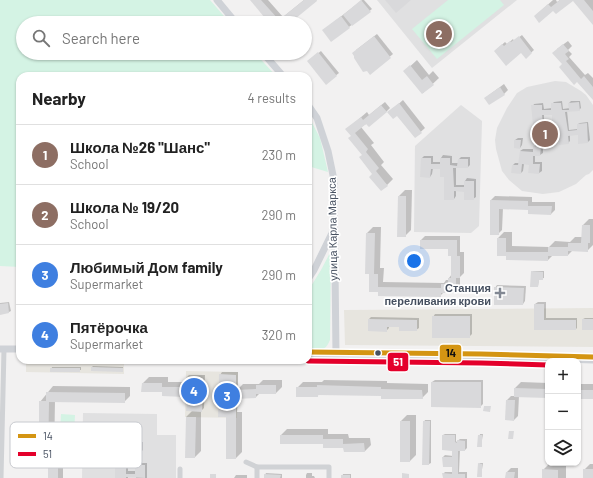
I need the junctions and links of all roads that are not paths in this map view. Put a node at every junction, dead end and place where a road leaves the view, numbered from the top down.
1 (217, 0) edge
2 (220, 0) edge
3 (230, 16) edge
4 (234, 16) edge
5 (271, 60) edge
6 (281, 72) edge
7 (312, 111) edge
8 (312, 114) edge
9 (334, 229) junction
10 (312, 273) edge
11 (2, 350) edge
12 (16, 350) edge
13 (312, 353) edge
14 (335, 354) junction
15 (593, 359) edge
16 (246, 462) dead end
17 (257, 467) junction
18 (180, 468) dead end
19 (1, 478) edge
20 (180, 478) edge
21 (257, 478) edge
22 (329, 478) edge

1 - 3 street
2 - 4 street
5 - 6 street
7 - 9 street
8 - 9 street, улица Карла Маркса
9 - 10 street
9 - 14 street, улица Карла Маркса
11 - 12 street
11 - 19 street
13 - 14 street
14 - 15 street
16 - 17 street
17 - 21 street
17 - 22 street
18 - 20 street

